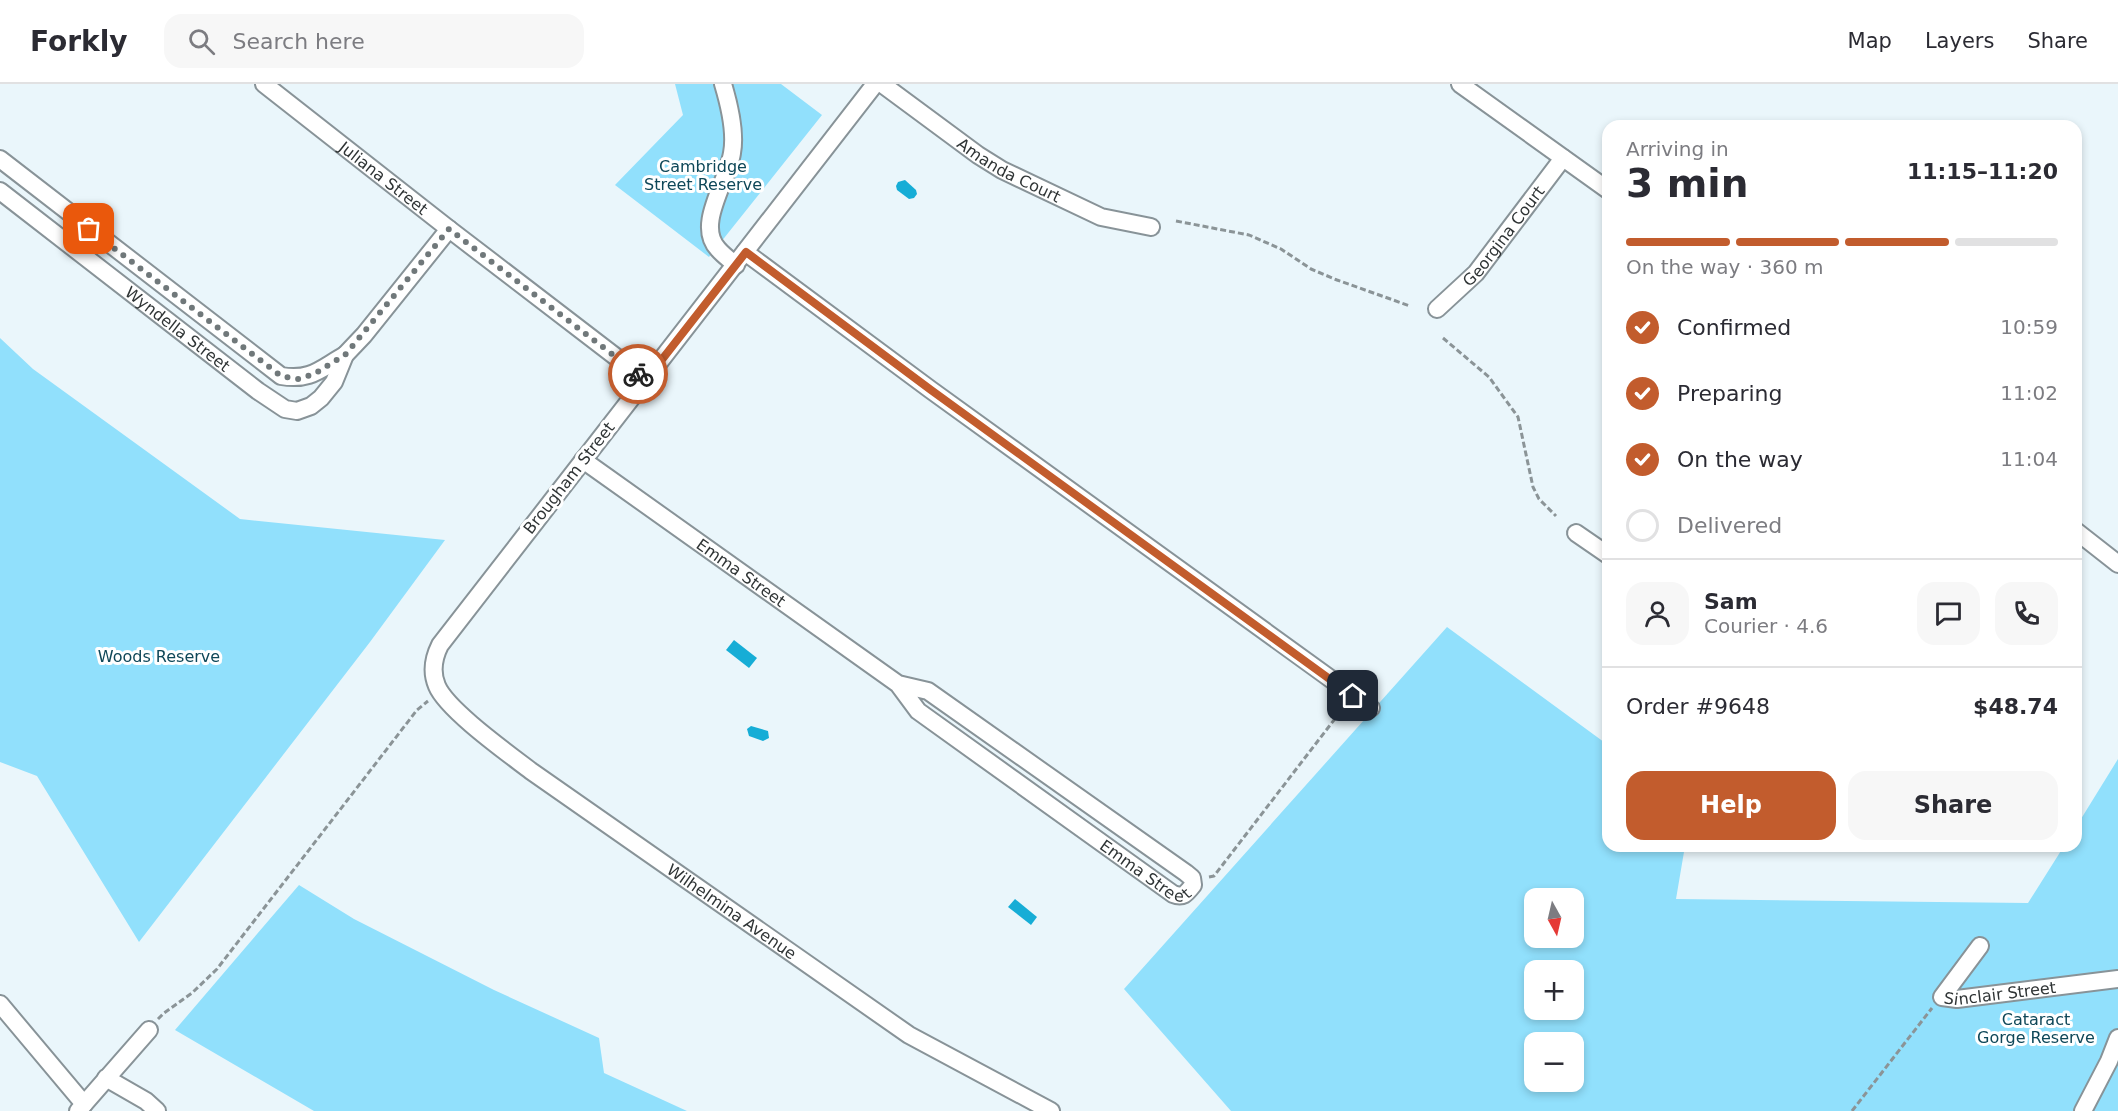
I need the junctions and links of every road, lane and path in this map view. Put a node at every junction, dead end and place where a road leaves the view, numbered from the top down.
1 (264, 84) edge
2 (723, 84) edge
3 (875, 84) edge
4 (882, 84) edge
5 (1460, 84) edge
6 (1563, 158) junction
7 (0, 159) edge
8 (1602, 186) edge
9 (0, 191) edge
10 (1176, 221) dead end
11 (1151, 227) dead end
12 (449, 229) junction
13 (741, 259) junction
14 (1410, 306) dead end
15 (1437, 309) dead end
16 (1443, 338) dead end
17 (345, 355) junction
18 (646, 380) junction
19 (583, 460) junction
20 (1556, 516) dead end
21 (1576, 533) dead end
22 (2082, 536) edge
23 (1602, 551) edge
24 (2118, 564) edge
25 (898, 684) junction
26 (437, 686) junction
27 (1353, 696) junction
28 (1371, 708) dead end
29 (1192, 878) junction
30 (1980, 946) dead end
31 (2118, 979) edge
32 (1942, 997) junction
33 (0, 1004) edge
34 (149, 1030) joint
35 (2118, 1038) edge
36 (106, 1077) junction
37 (81, 1108) edge
38 (158, 1111) edge
39 (1052, 1111) edge
40 (1852, 1111) edge
41 (2084, 1111) edge

1 - 12 street, Juliana Street
2 - 13 street
3 - 13 street, Brougham Street
4 - 11 street, Amanda Court
5 - 6 street
6 - 8 street
6 - 15 street, Georgina Court
7 - 17 street, Wyndella Street
9 - 17 street, Wyndella Street
10 - 14 path
12 - 17 street, Wyndella Street
12 - 18 street, Juliana Street
13 - 18 street, Brougham Street
13 - 27 street
16 - 20 path
18 - 19 street, Brougham Street
19 - 25 street, Emma Street
19 - 26 street, Brougham Street
21 - 23 street
22 - 24 street
25 - 29 street, Emma Street
25 - 29 street, Emma Street
26 - 34 path
26 - 39 street, Wilhelmina Avenue
27 - 28 street
27 - 29 path
30 - 32 street, Sinclair Street
31 - 32 street, Sinclair Street
32 - 40 path
33 - 37 street
34 - 36 street
35 - 41 street
36 - 37 street
36 - 38 street

